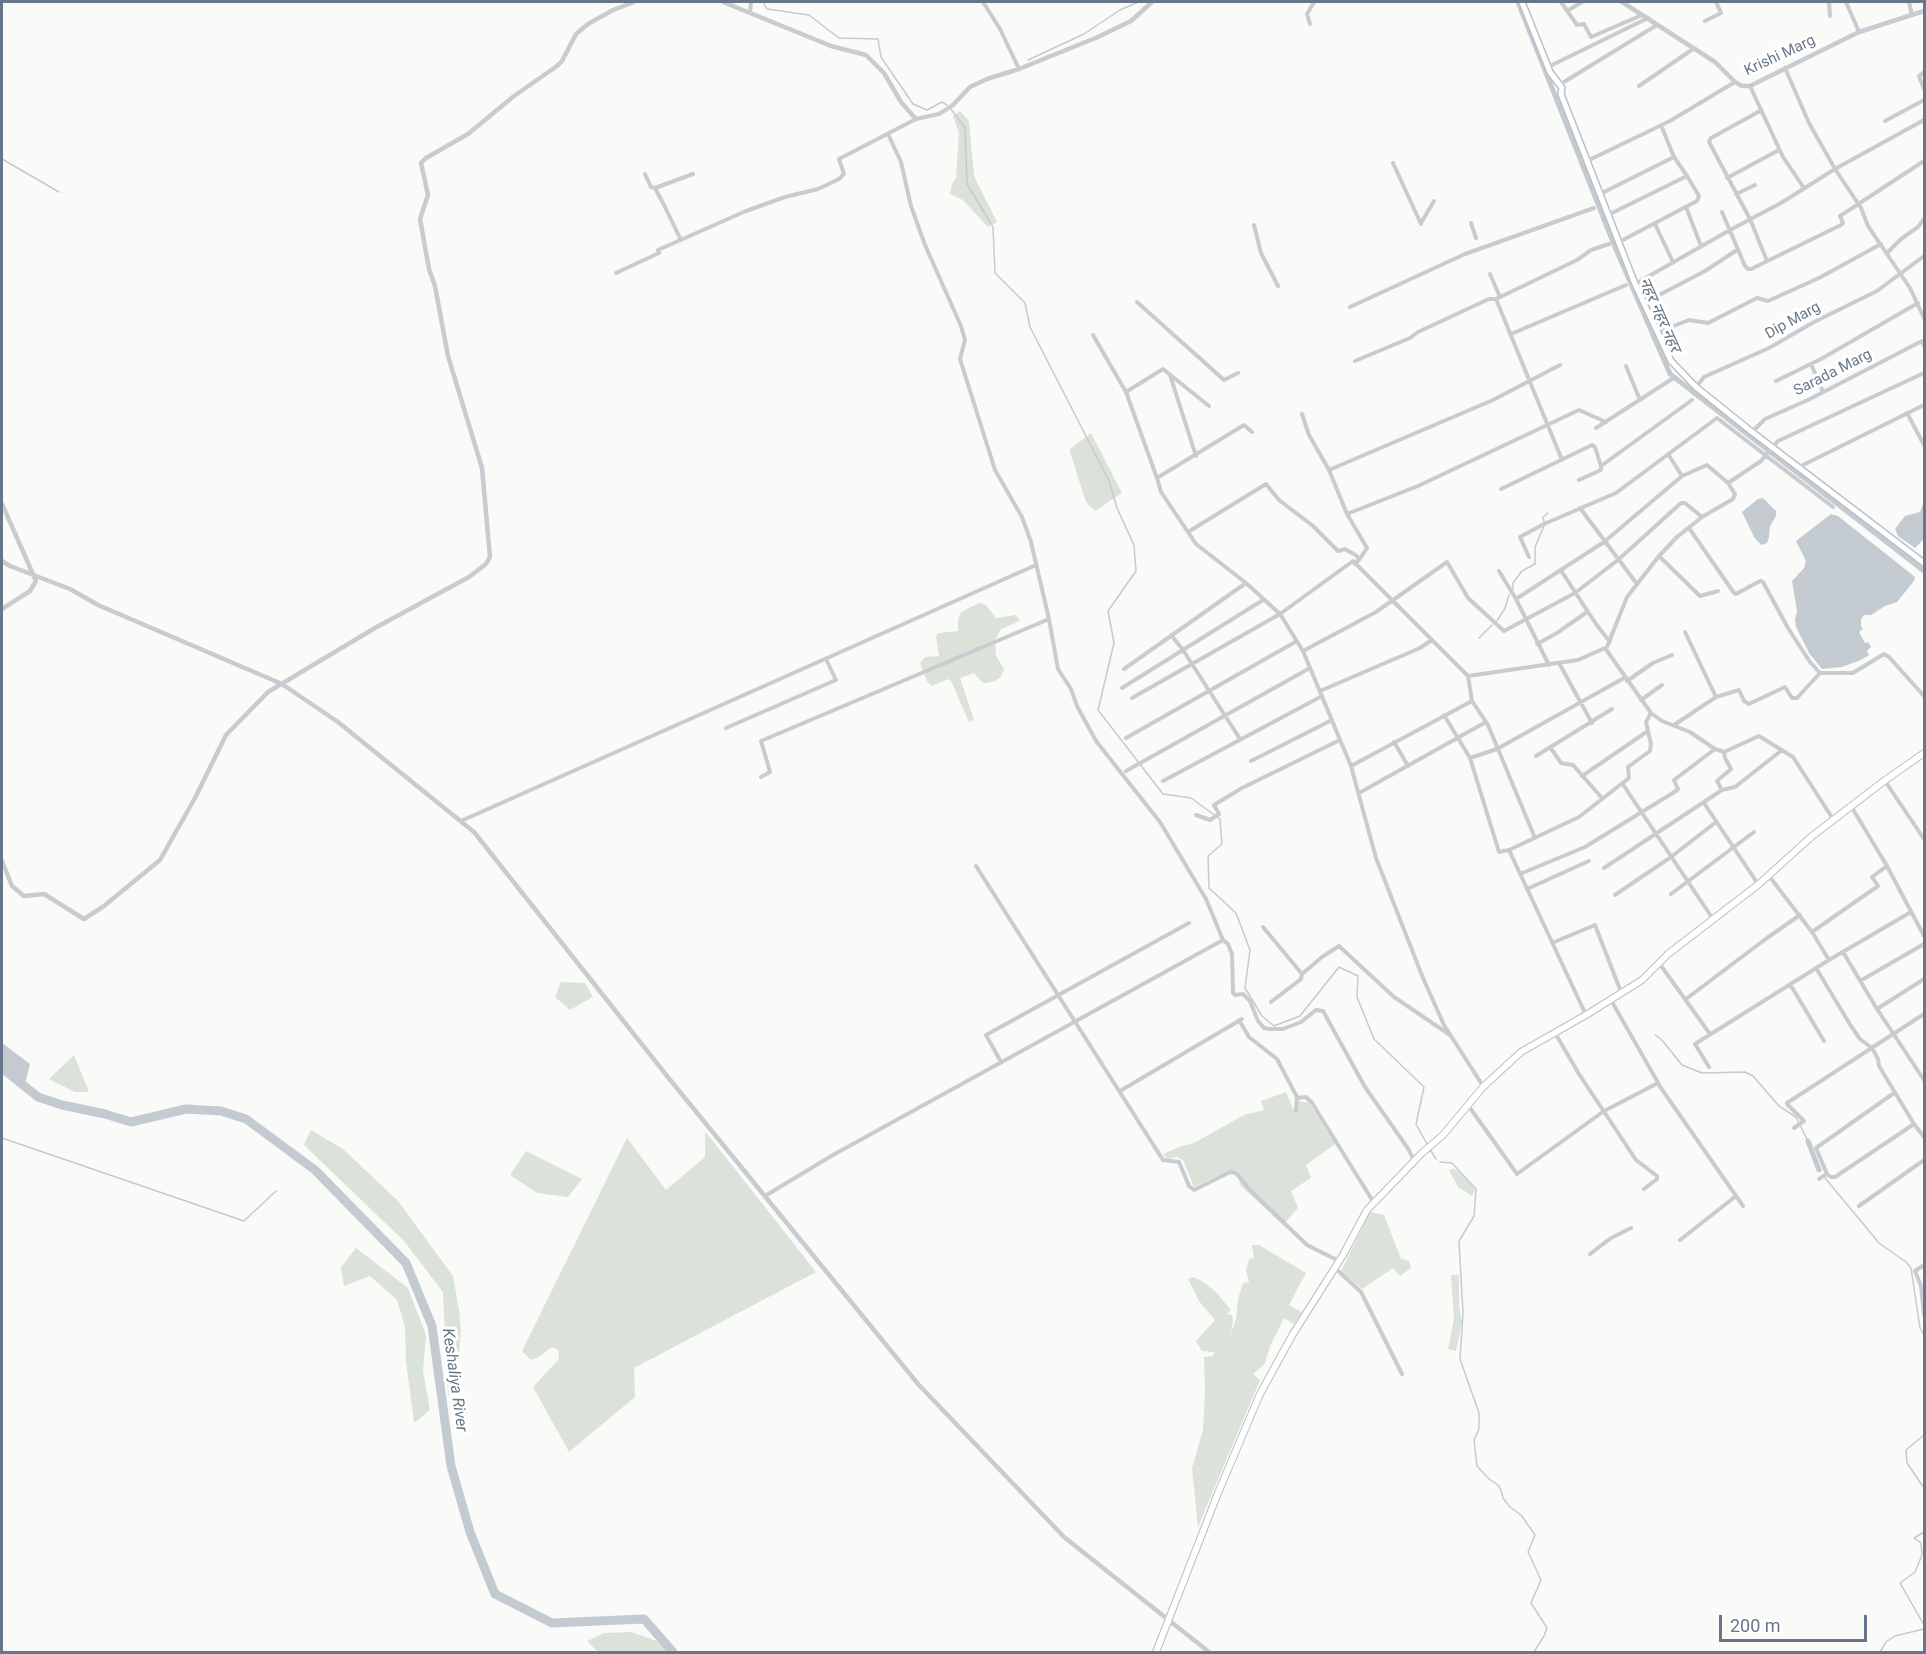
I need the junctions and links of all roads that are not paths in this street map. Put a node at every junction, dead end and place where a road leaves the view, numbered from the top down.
1 (634, 2) edge
2 (723, 2) edge
3 (751, 2) edge
4 (983, 2) edge
5 (1152, 2) edge
6 (1314, 2) edge
7 (1522, 2) edge
8 (1561, 2) edge
9 (1582, 2) edge
10 (1622, 2) edge
11 (1716, 2) edge
12 (1829, 2) edge
13 (1846, 2) edge
14 (1909, 2) edge
15 (1567, 11) junction
16 (1924, 11) edge
17 (750, 12) junction
18 (1642, 15) junction
19 (1830, 16) dead end
20 (1912, 16) junction
21 (1648, 18) junction
22 (1705, 21) dead end
23 (1310, 24) dead end
24 (1657, 25) junction
25 (1859, 32) junction
26 (1693, 49) junction
27 (1548, 67) junction
28 (1785, 68) junction
29 (1019, 69) junction
30 (1924, 72) edge
31 (1735, 82) junction
32 (1559, 85) junction
33 (1639, 86) dead end
34 (1750, 86) junction
35 (1924, 89) edge
36 (1924, 100) edge
37 (951, 107) joint
38 (1760, 111) junction
39 (916, 119) junction
40 (1924, 120) edge
41 (1885, 121) dead end
42 (1661, 125) junction
43 (888, 134) junction
44 (1779, 150) junction
45 (1674, 157) junction
46 (1587, 161) junction
47 (1924, 161) edge
48 (1394, 163) dead end
49 (1835, 169) junction
50 (645, 174) dead end
51 (693, 174) dead end
52 (1687, 176) junction
53 (1727, 178) junction
54 (1755, 185) dead end
55 (655, 188) junction
56 (1803, 188) junction
57 (1600, 194) junction
58 (1736, 194) junction
59 (1434, 201) dead end
60 (1858, 204) junction
61 (1686, 207) junction
62 (1594, 208) dead end
63 (1722, 212) dead end
64 (1608, 214) junction
65 (1750, 219) junction
66 (1924, 219) edge
67 (1471, 223) dead end
68 (1655, 224) junction
69 (1254, 225) dead end
70 (1730, 230) junction
71 (1476, 238) dead end
72 (681, 240) junction
73 (1619, 242) junction
74 (1609, 244) dead end
75 (1881, 244) junction
76 (1701, 246) junction
77 (1737, 250) junction
78 (1887, 253) junction
79 (1924, 256) edge
80 (1767, 261) junction
81 (1673, 262) junction
82 (616, 273) dead end
83 (1900, 273) junction
84 (1490, 274) dead end
85 (1635, 284) junction
86 (1626, 285) dead end
87 (1278, 286) dead end
88 (1498, 298) junction
89 (1137, 302) dead end
90 (1643, 303) junction
91 (1918, 303) junction
92 (1350, 307) dead end
93 (1924, 317) edge
94 (1658, 332) junction
95 (1511, 334) junction
96 (1093, 335) dead end
97 (1924, 346) edge
98 (1355, 361) dead end
99 (1811, 364) junction
100 (1560, 365) dead end
101 (1626, 366) dead end
102 (1924, 372) edge
103 (1238, 373) dead end
104 (1170, 375) junction
105 (1672, 379) dead end
106 (1530, 381) junction
107 (1776, 381) dead end
108 (1696, 387) junction
109 (1126, 392) junction
110 (1823, 392) junction
111 (1640, 399) junction
112 (1692, 400) dead end
113 (1924, 405) edge
114 (1209, 406) dead end
115 (1907, 413) junction
116 (1302, 414) dead end
117 (1606, 422) junction
118 (1547, 425) junction
119 (1596, 428) dead end
120 (1252, 432) dead end
121 (1752, 432) junction
122 (1924, 445) edge
123 (1771, 448) junction
124 (1668, 454) junction
125 (1766, 454) junction
126 (1196, 456) junction
127 (1562, 460) junction
128 (1601, 466) junction
129 (1798, 467) junction
130 (1329, 470) junction
131 (1682, 476) junction
132 (1157, 478) junction
133 (1579, 480) dead end
134 (1728, 483) junction
135 (1501, 489) dead end
136 (2, 504) edge
137 (1833, 507) dead end
138 (1580, 508) junction
139 (1347, 514) junction
140 (1702, 517) junction
141 (1689, 528) junction
142 (1188, 532) junction
143 (1604, 542) junction
144 (1659, 556) junction
145 (1529, 557) dead end
146 (1618, 560) junction
147 (2, 561) edge
148 (1357, 562) junction
149 (1924, 564) edge
150 (1036, 565) junction
151 (1499, 571) dead end
152 (1562, 572) junction
153 (35, 576) junction
154 (1246, 583) junction
155 (1637, 584) junction
156 (1719, 591) dead end
157 (1575, 592) junction
158 (1264, 599) junction
159 (1516, 599) junction
160 (1392, 601) junction
161 (2, 609) edge
162 (1587, 612) junction
163 (1280, 615) junction
164 (1049, 619) junction
165 (1526, 620) junction
166 (1685, 632) dead end
167 (1171, 636) junction
168 (1432, 640) junction
169 (1297, 641) junction
170 (1610, 642) junction
171 (1537, 644) junction
172 (1605, 648) junction
173 (1183, 650) junction
174 (1303, 651) junction
175 (1672, 655) dead end
176 (826, 659) junction
177 (1559, 663) junction
178 (1192, 665) junction
179 (1549, 665) junction
180 (1310, 668) junction
181 (1124, 669) dead end
182 (1820, 673) junction
183 (1468, 676) junction
184 (1625, 679) junction
185 (282, 684) junction
186 (1662, 685) dead end
187 (1122, 688) dead end
188 (1208, 691) junction
189 (1321, 694) junction
190 (1924, 696) edge
191 (1132, 698) dead end
192 (1716, 698) junction
193 (1641, 700) junction
194 (1472, 701) junction
195 (1581, 704) junction
196 (1612, 709) dead end
197 (1651, 713) junction
198 (1444, 715) junction
199 (1225, 716) junction
200 (1332, 720) junction
201 (1486, 722) junction
202 (1592, 723) junction
203 (1673, 725) junction
204 (726, 728) dead end
205 (1648, 731) junction
206 (1126, 738) dead end
207 (1460, 738) junction
208 (1240, 739) junction
209 (1340, 740) junction
210 (1394, 742) junction
211 (1550, 747) junction
212 (1497, 749) junction
213 (1715, 749) junction
214 (1782, 750) junction
215 (1724, 752) junction
216 (1924, 753) edge
217 (1536, 756) dead end
218 (1470, 758) junction
219 (1251, 762) dead end
220 (1351, 766) junction
221 (1408, 766) junction
222 (1126, 771) dead end
223 (1582, 776) junction
224 (761, 777) dead end
225 (1163, 781) dead end
226 (1884, 781) junction
227 (1622, 783) junction
228 (1722, 790) junction
229 (1359, 793) junction
230 (1602, 798) junction
231 (1704, 803) junction
232 (1851, 806) junction
233 (1641, 813) junction
234 (1196, 815) dead end
235 (1833, 819) junction
236 (461, 821) junction
237 (1716, 822) junction
238 (1754, 832) dead end
239 (1655, 834) junction
240 (1535, 838) junction
241 (1924, 839) edge
242 (1733, 847) junction
243 (1509, 850) junction
244 (1671, 857) junction
245 (2, 861) edge
246 (1590, 861) dead end
247 (975, 866) dead end
248 (1887, 866) junction
249 (1604, 868) dead end
250 (1520, 874) junction
251 (1769, 876) junction
252 (1688, 883) junction
253 (1759, 884) junction
254 (1527, 889) junction
255 (1671, 894) dead end
256 (1615, 895) dead end
257 (1911, 912) junction
258 (1800, 915) junction
259 (1713, 919) junction
260 (1189, 923) dead end
261 (1263, 927) dead end
262 (1812, 932) junction
263 (1924, 936) edge
264 (1223, 940) junction
265 (1552, 943) junction
266 (1924, 944) edge
267 (1843, 952) junction
268 (1829, 960) junction
269 (1659, 963) junction
270 (1816, 968) junction
271 (1302, 974) junction
272 (1924, 979) edge
273 (1860, 981) junction
274 (1790, 984) junction
275 (1622, 993) junction
276 (1058, 995) junction
277 (1686, 999) junction
278 (1611, 1000) junction
279 (1270, 1002) dead end
280 (1877, 1009) junction
281 (1924, 1014) edge
282 (1586, 1015) junction
283 (1075, 1021) junction
284 (1555, 1033) junction
285 (1710, 1034) junction
286 (1893, 1034) junction
287 (1450, 1035) junction
288 (1824, 1041) dead end
289 (1872, 1048) junction
290 (1001, 1062) junction
291 (1708, 1066) dead end
292 (1924, 1080) edge
293 (1658, 1083) junction
294 (1483, 1087) junction
295 (1120, 1091) junction
296 (1894, 1093) junction
297 (1297, 1098) junction
298 (1468, 1105) junction
299 (1296, 1111) dead end
300 (1604, 1111) junction
301 (1914, 1124) junction
302 (1794, 1128) dead end
303 (1924, 1137) edge
304 (1924, 1160) edge
305 (1415, 1162) junction
306 (1827, 1174) junction
307 (1820, 1179) dead end
308 (1644, 1189) dead end
309 (764, 1196) junction
310 (1736, 1196) junction
311 (1374, 1203) junction
312 (1743, 1206) dead end
313 (1859, 1206) dead end
314 (1631, 1228) dead end
315 (1680, 1240) dead end
316 (1590, 1254) dead end
317 (1339, 1261) junction
318 (1924, 1264) edge
319 (1335, 1268) junction
320 (1924, 1307) edge
321 (1924, 1315) edge
322 (1402, 1374) dead end
323 (1170, 1619) junction
324 (1156, 1653) edge
325 (1209, 1653) edge

1 - 185 street
2 - 17 street
3 - 17 street
4 - 29 street
5 - 29 street
6 - 23 street
7 - 27 main road
8 - 15 street
9 - 15 street
10 - 18 street
11 - 22 street
12 - 19 street
13 - 25 street
14 - 20 street
15 - 18 street
16 - 20 street, Krishi Marg
17 - 39 street
18 - 21 street
20 - 25 street, Krishi Marg
21 - 24 street
21 - 27 street
24 - 26 street
24 - 32 street
25 - 28 street, Krishi Marg
26 - 31 street
26 - 33 street
27 - 32 main road
28 - 34 street, Krishi Marg
28 - 49 street
29 - 37 street
30 - 35 street
31 - 34 street, Krishi Marg
31 - 42 street, Krishi Marg
32 - 46 main road
34 - 38 street
36 - 41 street
37 - 39 street
38 - 44 street
38 - 53 street
39 - 43 street
40 - 49 street
42 - 45 street
42 - 46 street, Krishi Marg
43 - 72 street
43 - 150 street
44 - 53 street
44 - 56 street
45 - 52 street
45 - 57 street
46 - 57 main road
47 - 60 street
48 - 59 street
49 - 56 street
49 - 60 street
50 - 55 street
51 - 55 street
52 - 61 street
52 - 64 street
53 - 58 street
54 - 58 street
55 - 72 street
56 - 65 street
57 - 64 main road
58 - 65 street
60 - 75 street
60 - 80 street
61 - 68 street
61 - 76 street
62 - 92 street
63 - 70 street
64 - 73 main road
65 - 70 street
65 - 80 street
66 - 78 street
67 - 71 street
68 - 73 street
68 - 81 street
69 - 87 street
70 - 76 street
70 - 77 street
72 - 82 street
73 - 85 main road
74 - 88 street
75 - 78 street
75 - 94 street
76 - 81 street
77 - 80 street
77 - 90 street
78 - 83 street
79 - 83 street, Dip Marg
81 - 85 street
83 - 91 street
83 - 108 street, Dip Marg
84 - 88 street
85 - 90 main road
86 - 95 street
88 - 95 street
88 - 98 street
89 - 103 street
90 - 94 main road
91 - 93 street
91 - 99 street
94 - 108 main road
95 - 106 street
96 - 109 street
97 - 110 street, Sarada Marg
99 - 107 street
99 - 110 street
100 - 106 street
101 - 111 street
102 - 123 street
104 - 109 street
104 - 114 street
104 - 126 street
105 - 111 street
106 - 118 street
106 - 130 street
108 - 121 main road
109 - 132 street
110 - 121 street, Sarada Marg
111 - 117 street
112 - 128 street
113 - 115 street
115 - 122 street
115 - 129 street
116 - 130 street
117 - 118 street
117 - 119 street
118 - 127 street
118 - 139 street
120 - 126 street
121 - 123 main road
123 - 125 street
123 - 129 main road
124 - 125 street
124 - 131 street
124 - 138 street
125 - 134 street
125 - 137 street
126 - 132 street
127 - 128 street
127 - 135 street
128 - 133 street
129 - 149 main road
130 - 139 street
131 - 134 street
131 - 143 street
132 - 142 street
134 - 140 street
136 - 153 street
138 - 143 street
138 - 145 street
139 - 148 street
140 - 141 street
140 - 146 street
141 - 144 street
141 - 182 street
142 - 148 street
142 - 154 street
143 - 146 street
143 - 152 street
144 - 155 street
144 - 156 street
146 - 155 street
146 - 157 street
147 - 153 street
148 - 160 street
148 - 163 street
150 - 164 street
150 - 176 street
151 - 159 street
152 - 157 street
152 - 159 street
153 - 161 street
153 - 185 street
154 - 158 street
154 - 167 street
155 - 170 street
157 - 162 street
157 - 165 street
158 - 163 street
158 - 173 street
159 - 165 street
160 - 165 street
160 - 168 street
160 - 174 street
162 - 170 street
162 - 171 street
163 - 169 street
163 - 178 street
164 - 224 street
164 - 264 street
165 - 171 street
166 - 192 street
167 - 173 street
167 - 181 street
168 - 183 street
168 - 189 street
169 - 174 street
169 - 188 street
170 - 172 street
171 - 179 street
172 - 177 street
172 - 184 street
173 - 178 street
173 - 187 street
174 - 180 street
175 - 184 street
176 - 204 street
176 - 236 street
177 - 179 street
177 - 195 street
178 - 188 street
178 - 191 street
179 - 183 street
180 - 189 street
180 - 199 street
182 - 190 street
182 - 192 street
183 - 194 street
184 - 193 street
184 - 195 street
185 - 236 street
185 - 245 street
186 - 193 street
188 - 199 street
188 - 206 street
189 - 200 street
189 - 208 street
192 - 203 street
193 - 197 street
194 - 198 street
194 - 201 street
195 - 202 street
195 - 212 street
196 - 202 street
197 - 203 street
197 - 205 street
198 - 207 street
198 - 210 street
199 - 208 street
199 - 222 street
200 - 209 street
200 - 219 street
201 - 207 street
201 - 212 street
202 - 211 street
203 - 213 street
205 - 223 street
205 - 227 street
207 - 218 street
207 - 221 street
208 - 225 street
209 - 220 street
209 - 234 street
210 - 220 street
210 - 221 street
211 - 217 street
211 - 223 street
212 - 218 street
212 - 240 street
213 - 215 street
213 - 233 street
214 - 215 street
214 - 228 street
214 - 235 street
215 - 228 street
216 - 226 main road
218 - 243 street
220 - 229 street
221 - 229 street
223 - 230 street
226 - 232 main road
226 - 241 street
227 - 230 street
227 - 233 street
228 - 231 street
229 - 287 street
230 - 240 street
231 - 237 street
231 - 239 street
232 - 235 main road
232 - 248 street
233 - 239 street
233 - 250 street
235 - 251 main road
236 - 309 street
237 - 242 street
237 - 244 street
238 - 242 street
239 - 244 street
239 - 249 street
240 - 243 street
242 - 252 street
242 - 253 street
243 - 250 street
244 - 252 street
244 - 256 street
246 - 254 street
247 - 276 street
248 - 257 street
248 - 262 street
250 - 254 street
251 - 253 main road
251 - 258 street
252 - 255 street
252 - 259 street
253 - 259 main road
254 - 265 street
257 - 263 street
257 - 267 street
258 - 262 street
258 - 277 street
259 - 269 main road
260 - 276 street
261 - 271 street
262 - 268 street
264 - 283 street
264 - 305 street
265 - 275 street
265 - 282 street
266 - 273 street
267 - 268 street
267 - 273 street
268 - 270 street
269 - 275 main road
269 - 277 street
270 - 274 street
270 - 289 street
271 - 279 street
271 - 287 street
272 - 280 street
273 - 280 street
274 - 285 street
274 - 288 street
275 - 278 main road
276 - 283 street
276 - 290 street
277 - 285 street
278 - 282 main road
278 - 293 street
280 - 286 street
281 - 286 street
282 - 284 main road
283 - 290 street
283 - 295 street
284 - 294 main road
284 - 300 street
285 - 291 street
286 - 289 street
286 - 292 street
287 - 294 street
289 - 296 street
289 - 302 street
290 - 309 street
293 - 300 street
293 - 310 street
294 - 298 main road
295 - 297 street
295 - 317 street
296 - 301 street
296 - 306 street
297 - 299 street
297 - 311 street
298 - 300 street
298 - 305 main road
300 - 308 street
301 - 303 street
301 - 306 street
304 - 313 street
305 - 311 main road
306 - 307 street
309 - 323 street
310 - 312 street
310 - 315 street
311 - 317 main road
314 - 316 street
317 - 319 main road
318 - 320 street
319 - 322 street
319 - 323 main road
320 - 321 street
323 - 324 main road
323 - 325 street

